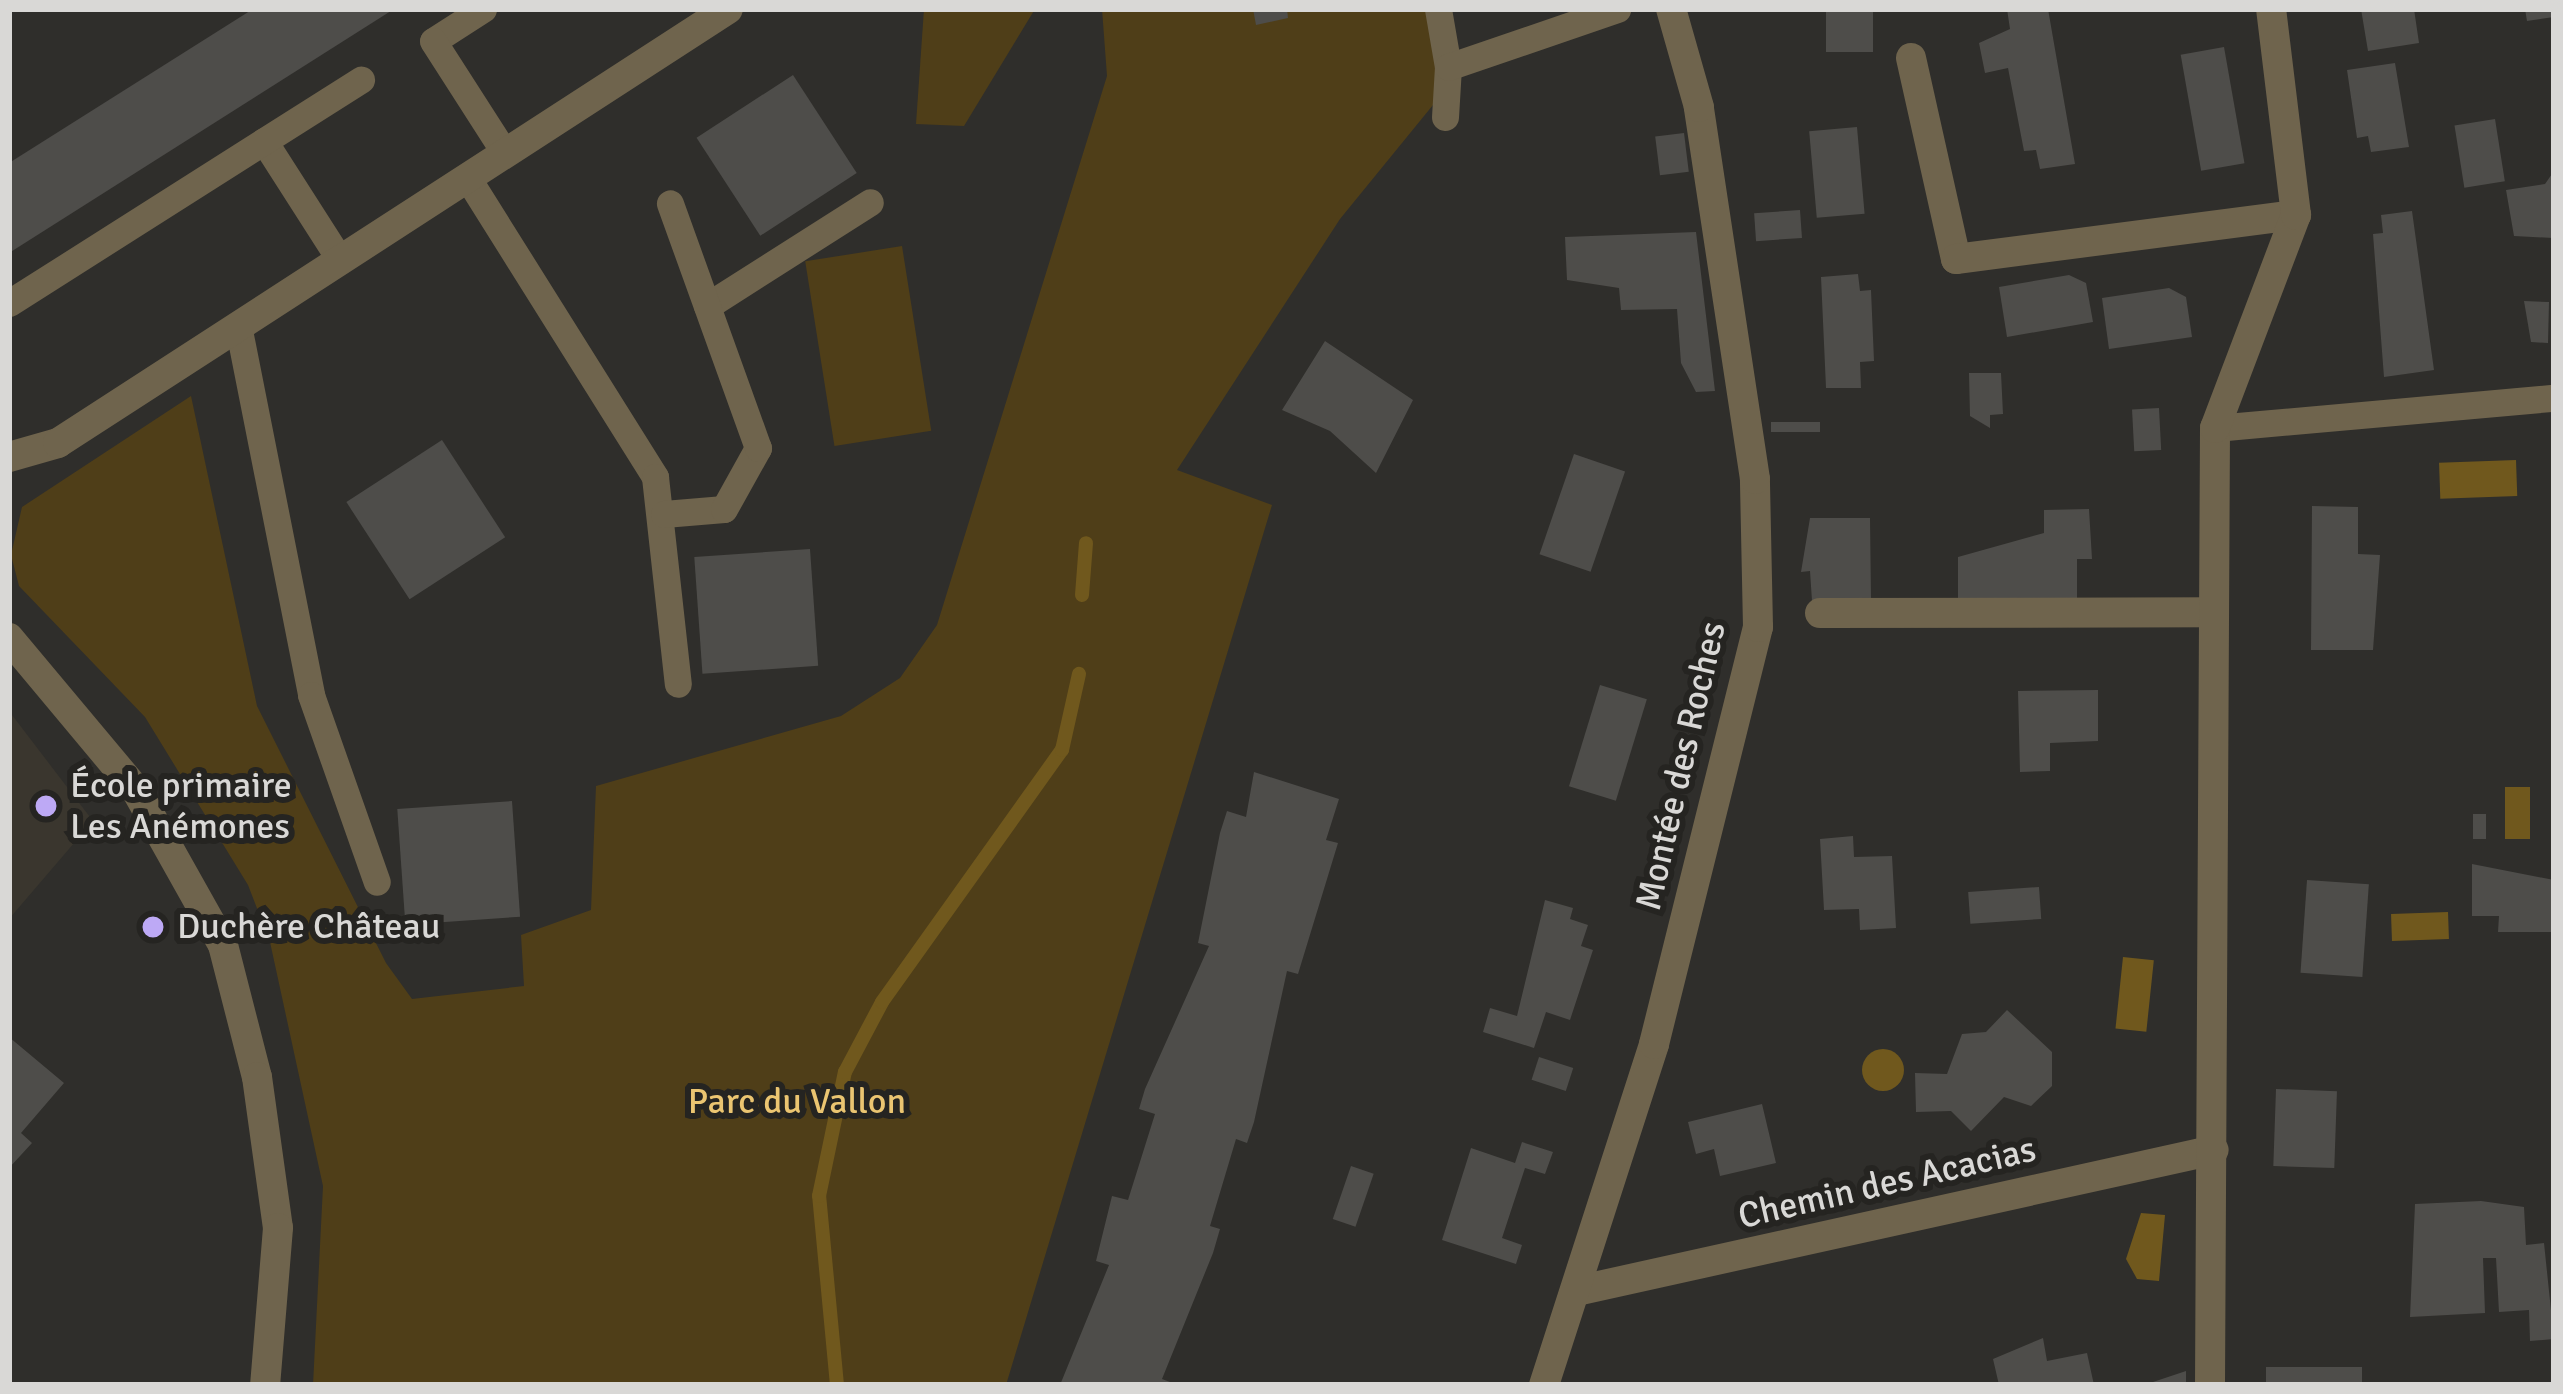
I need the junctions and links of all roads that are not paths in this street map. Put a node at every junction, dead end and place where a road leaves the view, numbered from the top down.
1 (483, 9) edge
2 (1438, 9) edge
3 (1617, 9) edge
4 (1671, 9) edge
5 (2271, 9) edge
6 (718, 12) edge
7 (1911, 58) dead end
8 (1448, 67) junction
9 (361, 80) dead end
10 (1445, 117) dead end
11 (264, 141) junction
12 (505, 153) junction
13 (467, 177) junction
14 (870, 202) dead end
15 (670, 203) dead end
16 (2296, 215) junction
17 (340, 260) junction
18 (9, 303) edge
19 (707, 306) junction
20 (238, 325) junction
21 (2554, 398) edge
22 (2215, 428) junction
23 (9, 457) edge
24 (664, 514) junction
25 (2213, 612) junction
26 (1820, 613) dead end
27 (9, 638) edge
28 (678, 684) dead end
29 (377, 882) dead end
30 (2214, 1150) junction
31 (1576, 1292) junction
32 (266, 1385) edge
33 (1544, 1385) edge
34 (2210, 1385) edge

1 - 12 lane
2 - 8 lane
3 - 8 lane
4 - 31 street, Montée des Roches
5 - 16 street
6 - 12 street
7 - 16 street
8 - 10 lane
9 - 11 lane
11 - 17 lane
11 - 18 lane
12 - 13 street
13 - 17 street
13 - 24 lane
14 - 19 lane
15 - 19 lane
16 - 22 street
17 - 20 street
19 - 24 lane
20 - 23 street
20 - 29 lane
21 - 22 lane
22 - 25 street
24 - 28 lane
25 - 26 street
25 - 30 street
27 - 32 street
30 - 31 street, Chemin des Acacias
30 - 34 street
31 - 33 street, Montée des Roches

